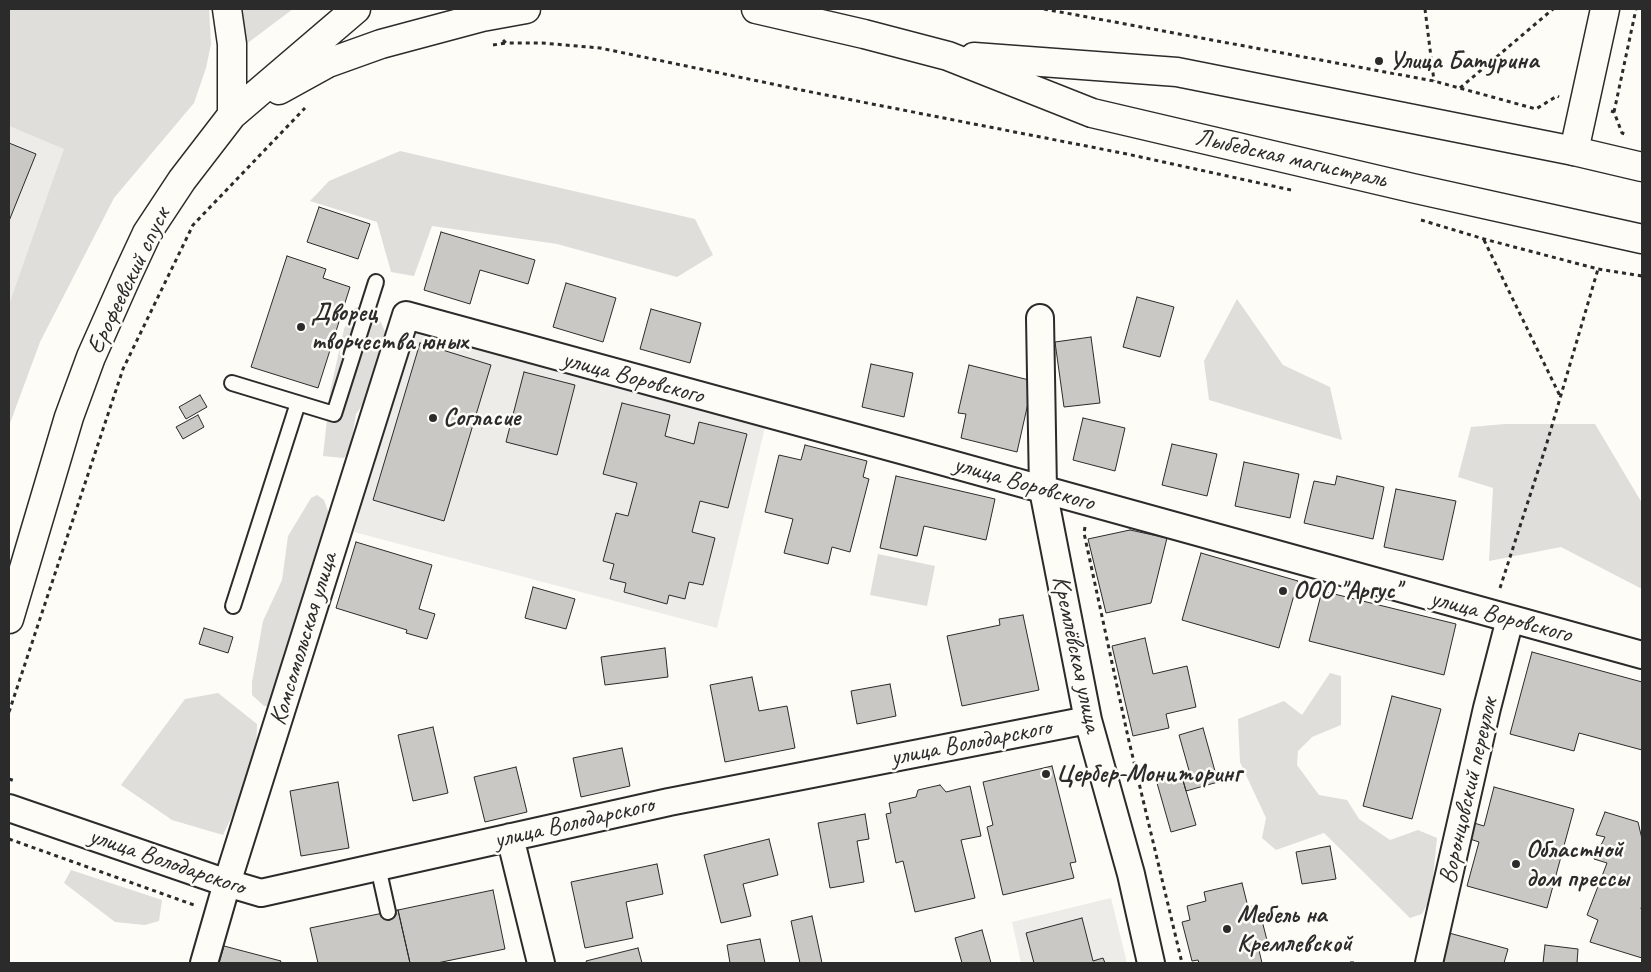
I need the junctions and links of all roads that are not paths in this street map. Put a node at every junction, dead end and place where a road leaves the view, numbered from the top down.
1 (227, 9) edge
2 (356, 9) edge
3 (526, 9) edge
4 (756, 9) edge
5 (840, 9) edge
6 (1605, 9) edge
7 (864, 34) junction
8 (948, 56) junction
9 (232, 115) junction
10 (1574, 151) junction
11 (1642, 167) edge
12 (1642, 239) edge
13 (376, 282) dead end
14 (406, 315) joint
15 (1040, 318) dead end
16 (232, 384) dead end
17 (298, 403) junction
18 (1043, 490) junction
19 (233, 606) dead end
20 (9, 619) edge
21 (1510, 620) junction
22 (1642, 655) edge
23 (1088, 720) junction
24 (9, 808) edge
25 (510, 837) junction
26 (378, 867) junction
27 (227, 883) junction
28 (388, 912) dead end
29 (204, 963) edge
30 (541, 963) edge
31 (1151, 963) edge
32 (1429, 963) edge

1 - 9 main road
2 - 9 main road, Ерофеевский спуск
3 - 9 main road
4 - 7 main road, Лыбедская магистраль
5 - 7 main road
6 - 10 main road
7 - 8 main road, Лыбедская магистраль
8 - 10 main road, Лыбедская магистраль
8 - 12 main road, Лыбедская магистраль
9 - 20 main road, Ерофеевский спуск
10 - 11 main road, Лыбедская магистраль
13 - 17 lane
14 - 18 street, улица Воровского
14 - 27 street, Комсомольская улица
15 - 18 street, Кремлёвская улица
16 - 17 lane
17 - 19 lane
18 - 21 street, улица Воровского
18 - 23 street, Кремлёвская улица
21 - 22 street, улица Воровского
21 - 32 street, Воронцовский переулок
23 - 25 street, улица Володарского
23 - 31 street, Кремлёвская улица
24 - 27 street, улица Володарского
25 - 26 street, улица Володарского
25 - 30 street
26 - 27 street, улица Володарского
26 - 28 lane
27 - 29 street, Комсомольская улица

